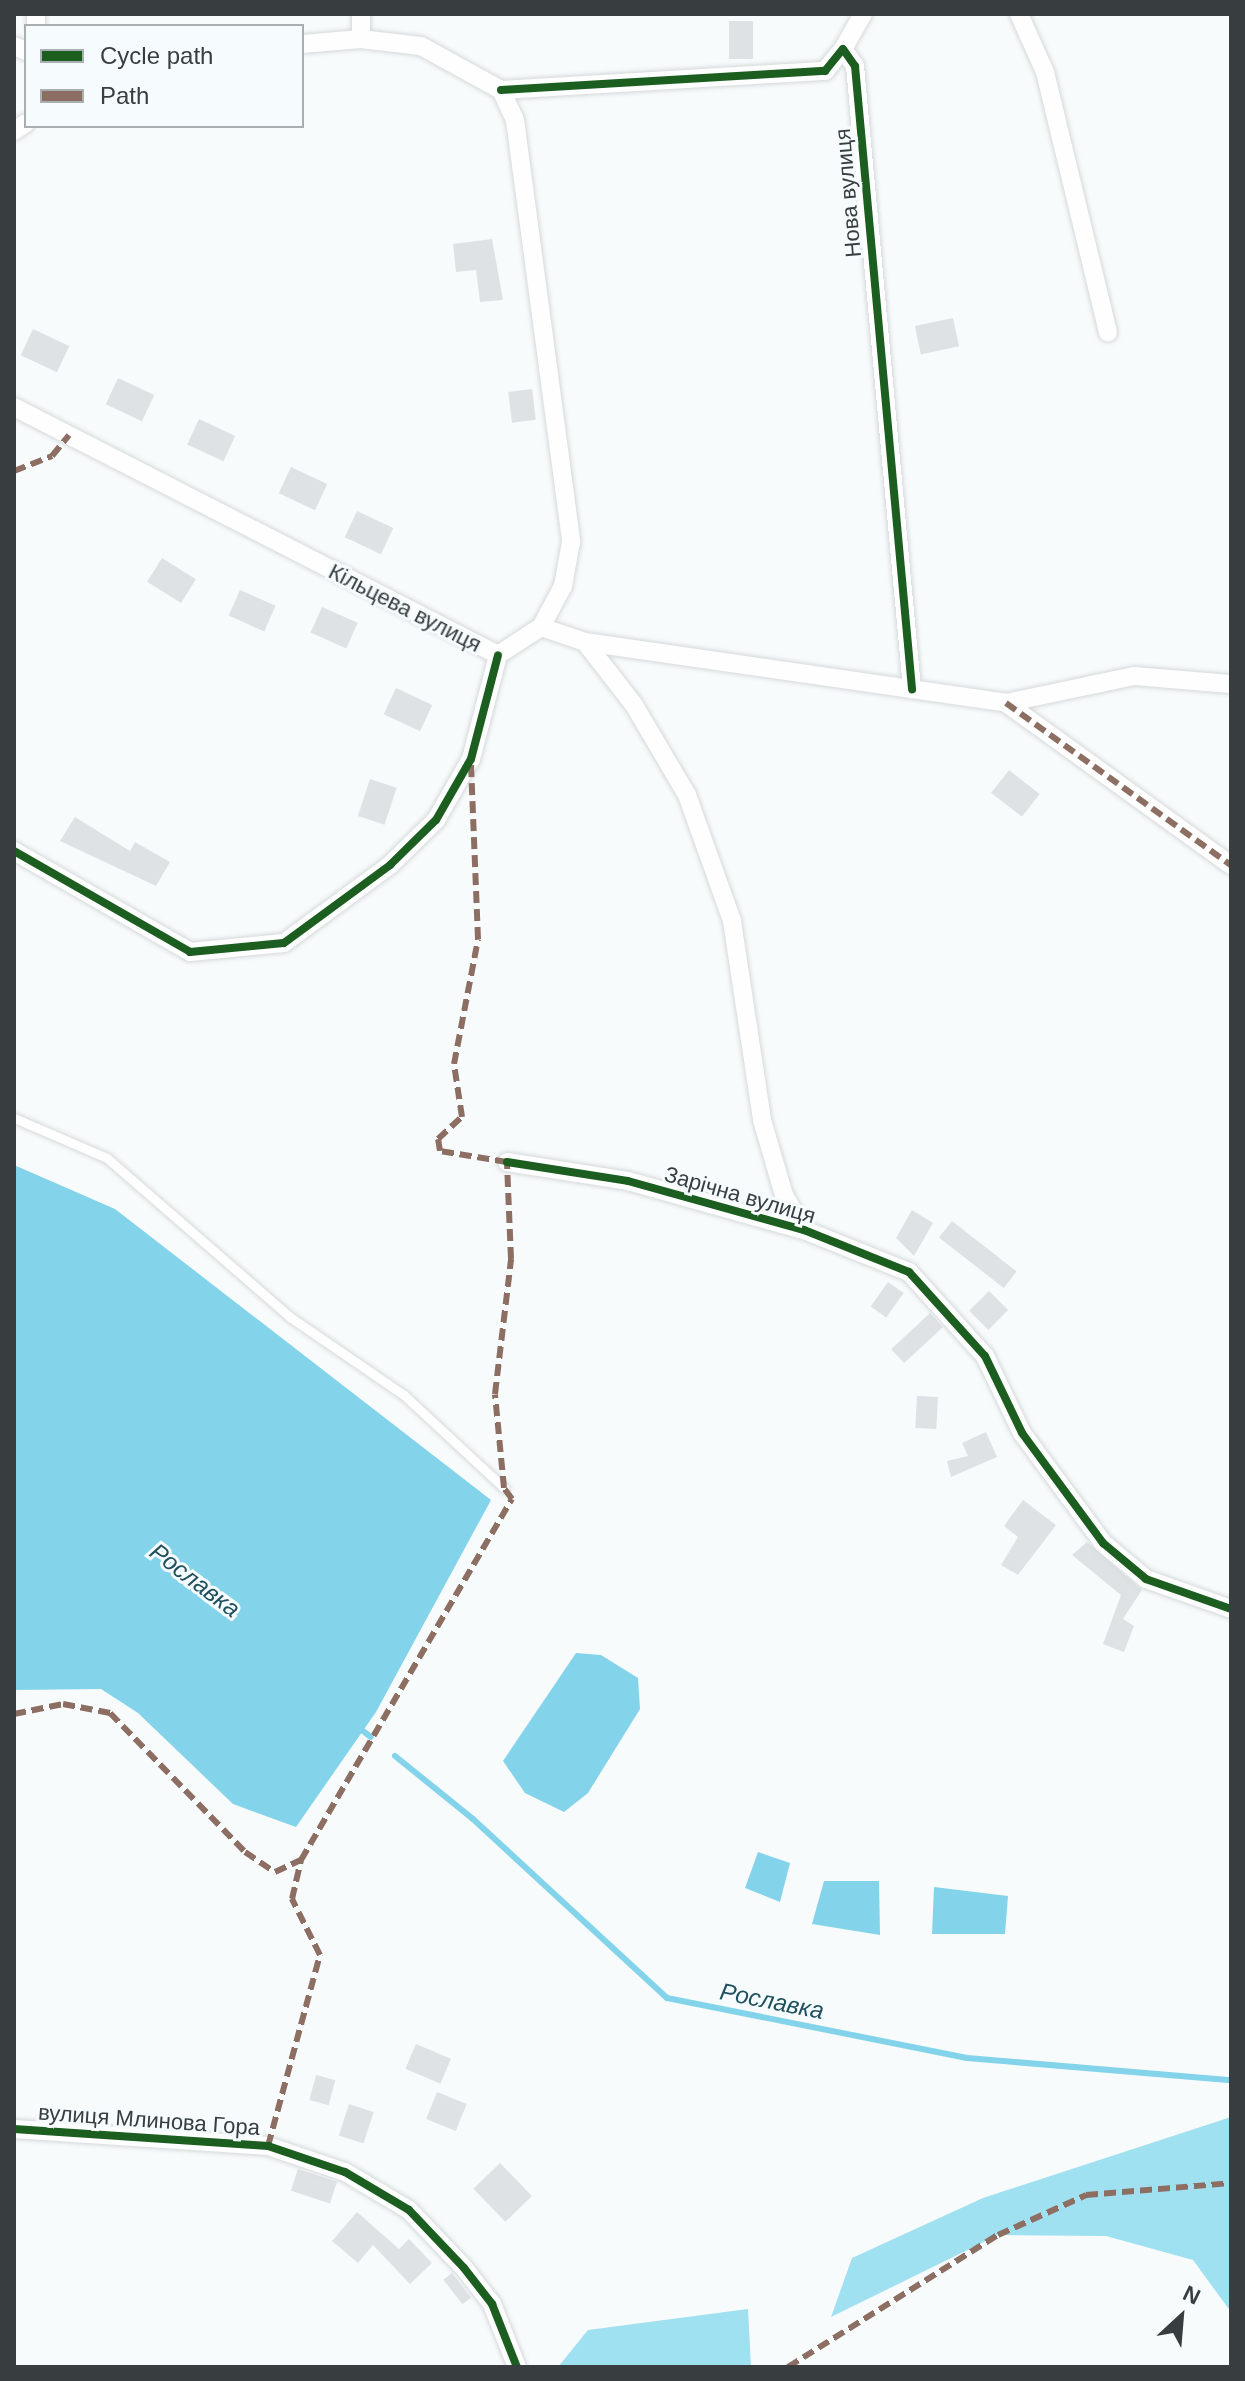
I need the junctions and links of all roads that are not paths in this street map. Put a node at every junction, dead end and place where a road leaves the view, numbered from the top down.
1 (361, 14) edge
2 (863, 14) edge
3 (1019, 14) edge
4 (361, 39) junction
5 (304, 44) edge
6 (843, 49) junction
7 (501, 90) junction
8 (1108, 333) dead end
9 (14, 407) edge
10 (541, 627) junction
11 (585, 642) junction
12 (498, 655) junction
13 (1231, 684) edge
14 (912, 689) junction
15 (1006, 703) junction
16 (14, 851) edge
17 (1231, 865) edge
18 (14, 1118) edge
19 (507, 1162) dead end
20 (804, 1230) junction
21 (504, 1488) dead end
22 (1231, 1609) edge
23 (14, 2129) edge
24 (517, 2367) edge

1 - 4 street
2 - 6 street
3 - 8 street
4 - 5 street
4 - 7 street
6 - 7 street
6 - 14 street, Нова вулиця
7 - 10 street
9 - 12 street, Кільцева вулиця
10 - 11 street
10 - 12 street
11 - 14 street
11 - 20 street, Зарічна вулиця
12 - 16 street, Кільцева вулиця
13 - 15 street
14 - 15 street
15 - 17 street
18 - 21 lane
19 - 20 street, Зарічна вулиця
20 - 22 street, Зарічна вулиця
23 - 24 street, вулиця Млинова Гора

